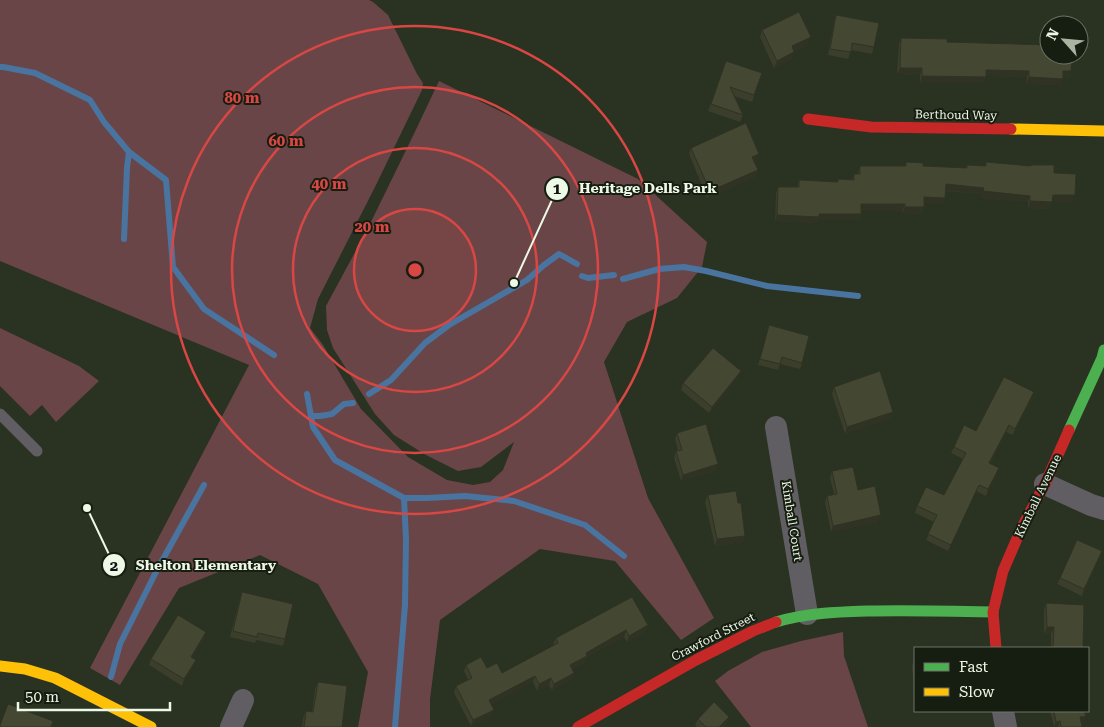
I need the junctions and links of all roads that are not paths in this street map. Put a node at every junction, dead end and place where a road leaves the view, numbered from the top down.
1 (808, 119) dead end
2 (1104, 132) edge
3 (1104, 350) edge
4 (0, 414) edge
5 (776, 427) dead end
6 (37, 451) dead end
7 (1045, 484) junction
8 (1104, 509) edge
9 (993, 612) junction
10 (807, 614) junction
11 (996, 647) edge
12 (0, 666) edge
13 (243, 700) dead end
14 (1003, 712) edge
15 (151, 727) edge
16 (231, 727) edge
17 (578, 727) edge
18 (1006, 727) edge

1 - 2 street, Berthoud Way
3 - 7 street, Kimball Avenue
4 - 6 lane
5 - 10 street, Kimball Court
7 - 8 street
7 - 9 street, Kimball Avenue
9 - 10 street, Crawford Street
9 - 11 street, Kimball Avenue
10 - 17 street, Crawford Street
12 - 15 street
13 - 16 street
14 - 18 street

